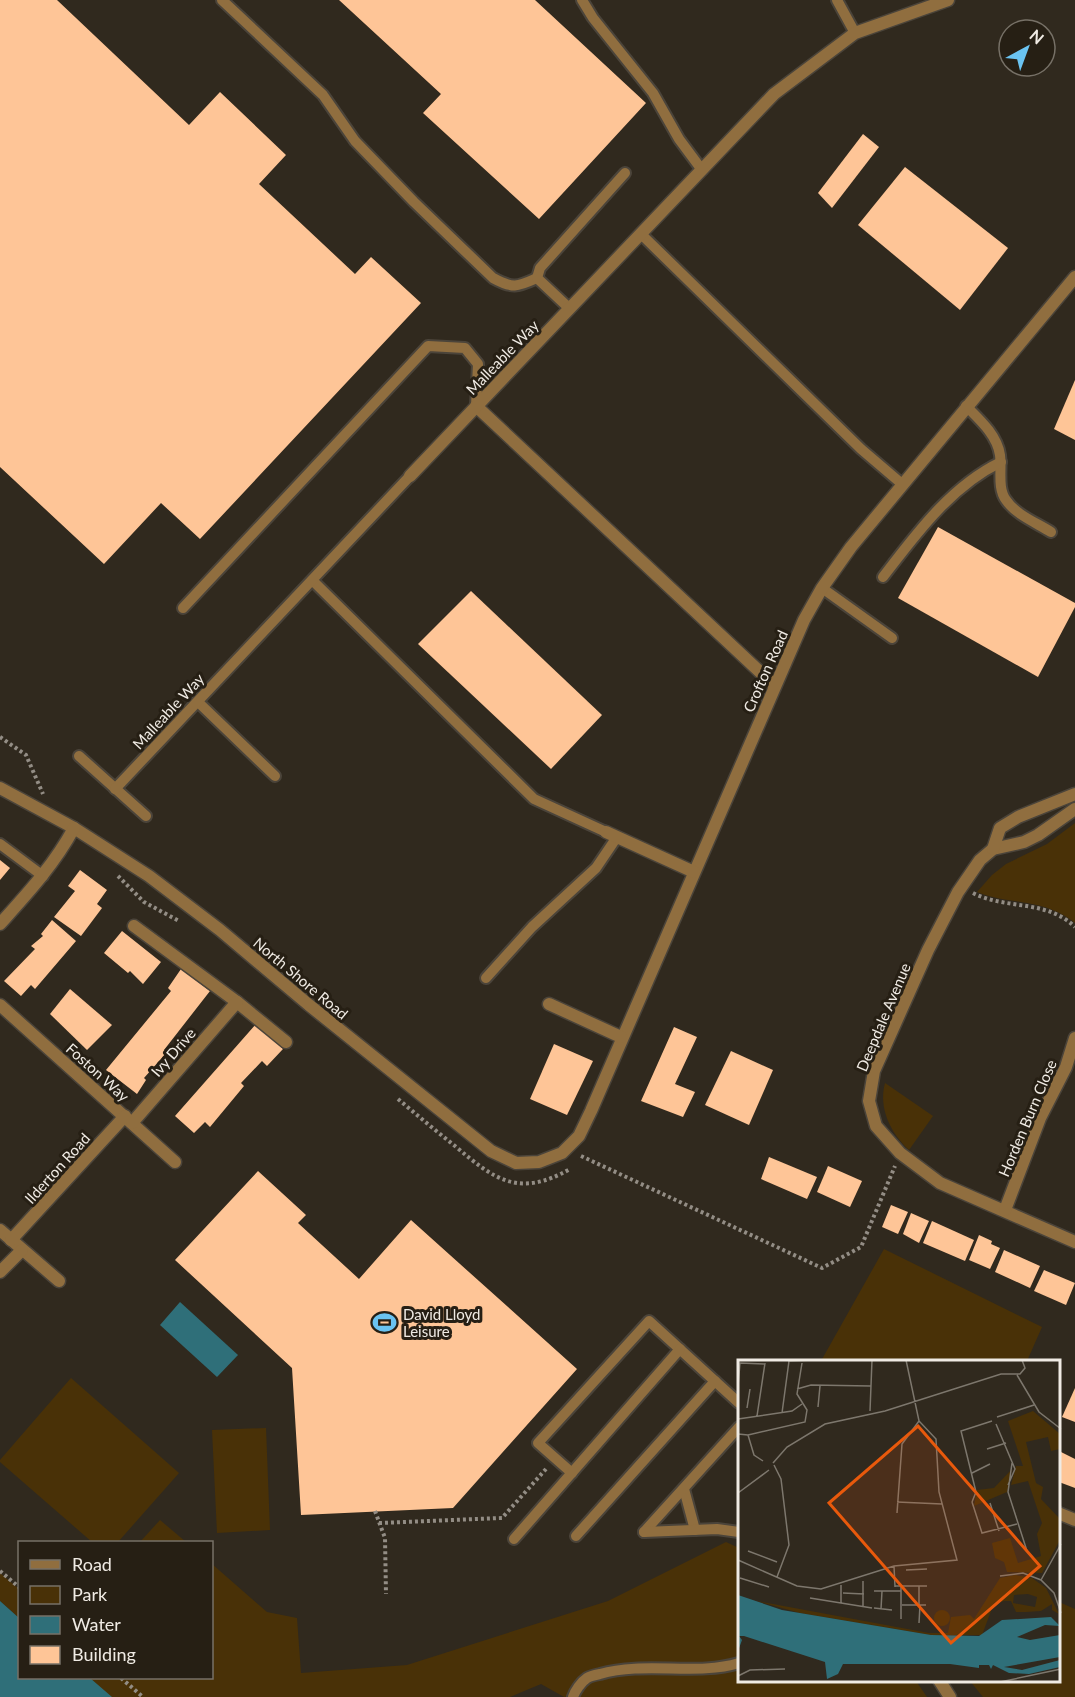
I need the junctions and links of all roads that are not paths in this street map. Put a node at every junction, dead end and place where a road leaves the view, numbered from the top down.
1 (222, 0) edge
2 (582, 0) edge
3 (837, 0) edge
4 (948, 0) edge
5 (855, 33) junction
6 (702, 170) junction
7 (625, 173) dead end
8 (640, 234) junction
9 (1075, 277) edge
10 (537, 278) junction
11 (569, 308) junction
12 (476, 406) junction
13 (966, 406) junction
14 (1001, 462) junction
15 (410, 477) joint
16 (902, 484) junction
17 (1051, 532) dead end
18 (883, 577) dead end
19 (313, 581) junction
20 (822, 588) junction
21 (183, 608) dead end
22 (892, 638) dead end
23 (775, 686) junction
24 (198, 702) junction
25 (79, 756) dead end
26 (275, 776) dead end
27 (0, 788) edge
28 (116, 789) junction
29 (1075, 794) edge
30 (1075, 809) edge
31 (146, 816) dead end
32 (74, 828) junction
33 (612, 835) junction
34 (0, 844) edge
35 (993, 849) junction
36 (694, 872) junction
37 (43, 876) junction
38 (0, 924) edge
39 (134, 926) dead end
40 (486, 978) dead end
41 (237, 1002) junction
42 (549, 1004) dead end
43 (0, 1005) edge
44 (621, 1038) junction
45 (1075, 1038) edge
46 (286, 1042) dead end
47 (128, 1120) junction
48 (579, 1136) joint
49 (175, 1162) dead end
50 (1005, 1210) junction
51 (0, 1230) edge
52 (11, 1240) junction
53 (1075, 1242) edge
54 (22, 1250) junction
55 (0, 1272) edge
56 (59, 1281) dead end
57 (680, 1349) junction
58 (715, 1381) junction
59 (738, 1402) edge
60 (738, 1428) edge
61 (572, 1473) junction
62 (684, 1489) junction
63 (1060, 1513) edge
64 (1075, 1520) edge
65 (695, 1530) junction
66 (738, 1532) edge
67 (576, 1536) dead end
68 (514, 1539) dead end
69 (738, 1663) edge
70 (940, 1682) edge
71 (573, 1697) edge
72 (950, 1697) edge

1 - 10 lane
2 - 6 lane
3 - 5 lane
4 - 5 street, Malleable Way
5 - 6 street, Malleable Way
6 - 8 street, Malleable Way
7 - 10 lane
8 - 11 street, Malleable Way
8 - 16 lane
9 - 13 street, Crofton Road
10 - 11 lane
11 - 12 street, Malleable Way
12 - 15 street, Malleable Way
12 - 21 lane
12 - 23 street
13 - 14 lane
13 - 16 street, Crofton Road
14 - 17 lane
14 - 18 lane
15 - 19 lane, Malleable Way
16 - 20 street, Crofton Road
19 - 24 lane, Malleable Way
19 - 33 lane
20 - 22 lane
20 - 23 street, Crofton Road
23 - 36 street, Crofton Road
24 - 26 lane
24 - 28 lane, Malleable Way
25 - 28 lane
27 - 32 street, North Shore Road
28 - 31 lane
29 - 35 street, Deepdale Avenue
30 - 35 street
32 - 37 street
32 - 48 street, North Shore Road
33 - 36 street
33 - 40 lane
34 - 37 lane
35 - 50 street, Deepdale Avenue
36 - 44 street, Crofton Road
37 - 38 street
39 - 41 street
41 - 46 street
41 - 47 street, Ivy Drive
42 - 44 street
43 - 47 street, Foston Way
44 - 48 street, Crofton Road
45 - 50 street, Horden Burn Close
47 - 49 street, Foston Way
47 - 52 street, Ilderton Road
50 - 53 street, Deepdale Avenue
51 - 52 street
52 - 54 street
54 - 55 street
54 - 56 street
57 - 58 lane
57 - 61 lane
57 - 61 lane
58 - 59 lane
58 - 67 lane
60 - 62 lane
61 - 68 lane
62 - 65 lane
62 - 65 lane
63 - 64 street
65 - 66 lane
69 - 71 lane
70 - 72 street

